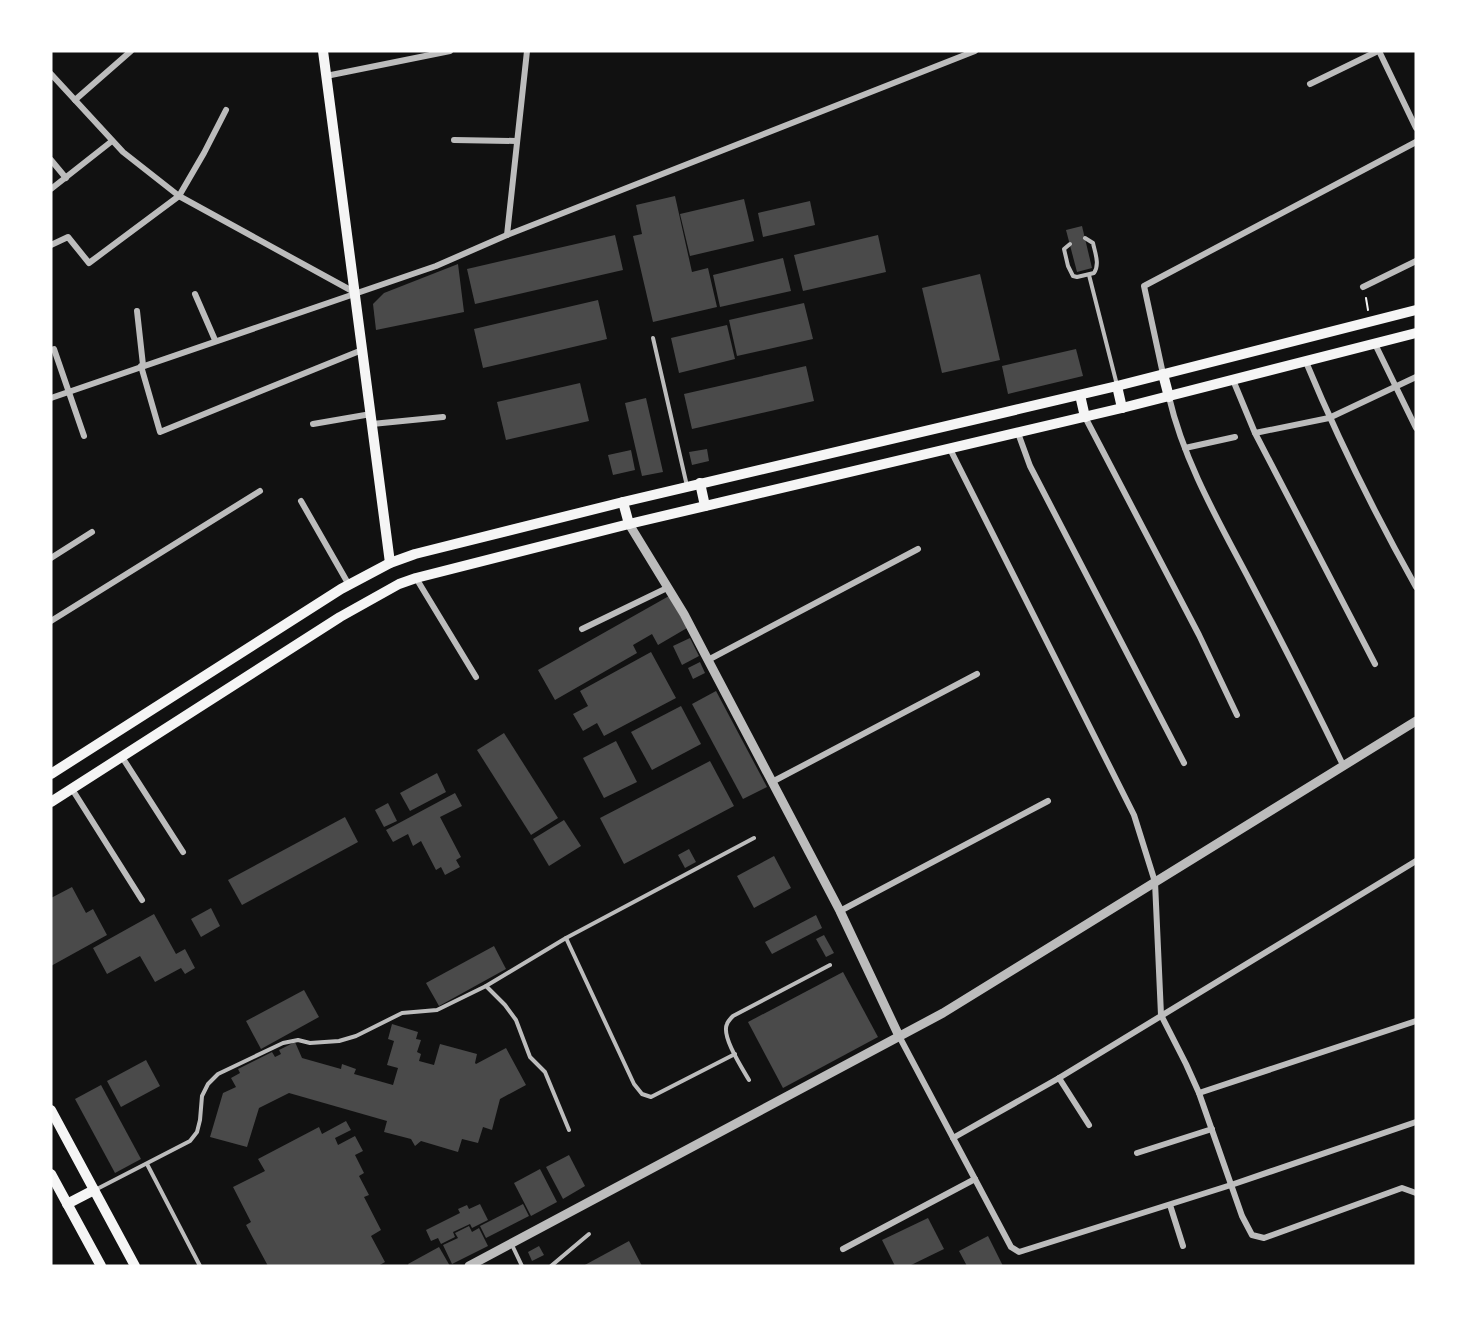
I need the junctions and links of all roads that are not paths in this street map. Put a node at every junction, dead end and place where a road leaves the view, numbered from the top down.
1 (131, 51) edge
2 (323, 51) edge
3 (450, 51) edge
4 (527, 51) edge
5 (975, 51) edge
6 (1379, 51) edge
7 (416, 54) edge
8 (51, 74) edge
9 (326, 76) junction
10 (1310, 84) dead end
11 (75, 100) junction
12 (226, 110) dead end
13 (1416, 128) edge
14 (454, 140) dead end
15 (112, 141) junction
16 (516, 141) junction
17 (1416, 142) edge
18 (51, 160) edge
19 (66, 178) junction
20 (51, 189) edge
21 (179, 196) junction
22 (507, 235) junction
23 (1085, 238) dead end
24 (1070, 244) dead end
25 (51, 245) edge
26 (1416, 261) edge
27 (1089, 275) junction
28 (1363, 287) road end
29 (355, 292) junction
30 (195, 294) dead end
31 (1416, 310) edge
32 (137, 311) dead end
33 (1416, 333) edge
34 (653, 338) dead end
35 (215, 340) junction
36 (1375, 344) junction
37 (54, 349) dead end
38 (362, 350) junction
39 (1306, 362) junction
40 (142, 366) junction
41 (1163, 374) junction
42 (1416, 376) edge
43 (1233, 380) junction
44 (1117, 386) junction
45 (1395, 387) junction
46 (67, 392) junction
47 (1080, 395) junction
48 (1169, 397) junction
49 (51, 398) edge
50 (1122, 408) junction
51 (443, 417) dead end
52 (1084, 417) junction
53 (1329, 418) junction
54 (371, 419) junction
55 (313, 424) dead end
56 (1416, 428) edge
57 (1018, 433) junction
58 (1256, 433) junction
59 (84, 436) dead end
60 (1235, 437) dead end
61 (1185, 448) junction
62 (950, 449) junction
63 (700, 483) junction
64 (687, 487) junction
65 (260, 491) dead end
66 (301, 501) dead end
67 (623, 502) junction
68 (705, 506) junction
69 (629, 525) junction
70 (92, 532) dead end
71 (918, 549) dead end
72 (51, 558) edge
73 (390, 563) junction
74 (416, 578) junction
75 (349, 585) junction
76 (1416, 587) edge
77 (667, 588) junction
78 (51, 621) edge
79 (582, 628) dead end
80 (708, 660) junction
81 (1375, 664) dead end
82 (977, 674) dead end
83 (476, 677) dead end
84 (1237, 715) dead end
85 (1416, 721) edge
86 (122, 757) junction
87 (1185, 763) dead end
88 (1343, 765) junction
89 (51, 774) edge
90 (772, 782) junction
91 (72, 789) junction
92 (1048, 801) dead end
93 (51, 802) edge
94 (754, 838) dead end
95 (183, 852) dead end
96 (1416, 861) edge
97 (1155, 882) junction
98 (142, 900) dead end
99 (840, 911) junction
100 (566, 938) junction
101 (830, 965) dead end
102 (486, 986) junction
103 (1161, 1015) junction
104 (1416, 1021) edge
105 (899, 1036) junction
106 (735, 1054) junction
107 (1059, 1078) junction
108 (748, 1080) dead end
109 (1199, 1093) junction
110 (51, 1110) edge
111 (1416, 1122) edge
112 (1089, 1125) dead end
113 (1212, 1129) junction
114 (569, 1130) dead end
115 (953, 1138) junction
116 (1137, 1153) dead end
117 (147, 1164) junction
118 (51, 1174) edge
119 (975, 1179) junction
120 (1231, 1185) junction
121 (94, 1190) junction
122 (1416, 1193) edge
123 (67, 1204) junction
124 (1170, 1205) junction
125 (589, 1234) dead end
126 (511, 1243) junction
127 (1184, 1246) dead end
128 (843, 1249) dead end
129 (101, 1266) edge
130 (135, 1266) edge
131 (200, 1266) edge
132 (469, 1266) edge
133 (522, 1266) edge
134 (551, 1266) edge

1 - 11 street
2 - 9 main road
3 - 7 street
4 - 16 street
5 - 22 street
6 - 10 street
6 - 13 street
7 - 9 street
8 - 11 street
9 - 29 main road
11 - 15 street
12 - 21 street
14 - 16 street
15 - 19 street
15 - 21 street
16 - 22 street
17 - 41 street
18 - 19 street
19 - 20 street
21 - 25 street
21 - 29 street
22 - 29 street
23 - 27 lane
24 - 27 lane
26 - 28 street
27 - 44 lane
29 - 35 street
29 - 38 main road
30 - 35 street
31 - 41 main road
32 - 40 street
33 - 36 main road
34 - 64 lane
35 - 40 street
36 - 39 main road
36 - 45 street
37 - 46 street
38 - 40 street
38 - 54 main road
39 - 43 main road
39 - 53 street
40 - 46 street
41 - 44 main road
41 - 48 main road
42 - 45 street
43 - 48 main road
43 - 58 street
44 - 47 main road
44 - 50 main road
45 - 53 street
45 - 56 street
46 - 49 street
46 - 59 street
47 - 52 main road
47 - 63 main road
48 - 50 main road
48 - 61 street
50 - 52 main road
51 - 54 street
52 - 57 main road
52 - 84 street
53 - 58 street
53 - 76 street
54 - 55 street
54 - 73 main road
57 - 62 main road
57 - 87 street
58 - 81 street
60 - 61 street
61 - 88 street
62 - 68 main road
62 - 97 street
63 - 64 main road
63 - 68 main road
64 - 67 main road
65 - 78 street
66 - 75 street
67 - 69 main road
67 - 73 main road
68 - 69 main road
69 - 74 main road
69 - 77 street
70 - 72 street
71 - 80 street
73 - 75 main road
74 - 83 street
74 - 86 main road
75 - 89 main road
77 - 79 street
77 - 80 street
80 - 90 street
82 - 90 street
85 - 88 street
86 - 91 main road
86 - 95 street
88 - 97 street
90 - 99 street
91 - 93 main road
91 - 98 street
92 - 99 street
94 - 100 lane
96 - 103 street
97 - 103 street
97 - 105 street
99 - 105 street
100 - 102 lane
100 - 106 lane
101 - 106 lane
102 - 114 lane
102 - 117 lane
103 - 107 street
103 - 109 street
104 - 109 street
105 - 115 street
105 - 126 street
106 - 108 lane
107 - 112 street
107 - 115 street
109 - 113 street
110 - 121 main road
111 - 120 street
113 - 116 street
113 - 120 street
115 - 119 street
117 - 121 lane
117 - 131 lane
118 - 123 main road
119 - 124 street
119 - 128 street
120 - 122 street
120 - 124 street
121 - 123 main road
121 - 130 main road
123 - 129 main road
124 - 127 street
125 - 134 lane
126 - 132 street
126 - 133 lane

